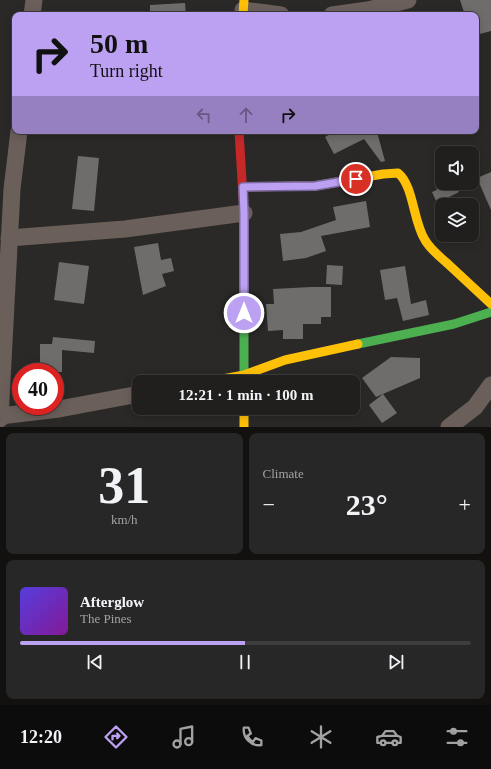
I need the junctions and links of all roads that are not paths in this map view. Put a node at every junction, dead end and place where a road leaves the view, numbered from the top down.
1 (34, 0) edge
2 (408, 0) edge
3 (243, 8) edge
4 (32, 12) edge
5 (265, 12) edge
6 (354, 12) edge
7 (18, 134) edge
8 (239, 134) edge
9 (243, 187) junction
10 (6, 189) edge
11 (244, 213) junction
12 (9, 238) junction
13 (491, 304) edge
14 (491, 312) edge
15 (244, 375) edge
16 (251, 375) edge
17 (491, 385) edge
18 (132, 395) edge
19 (244, 415) edge
20 (0, 417) edge
21 (244, 427) edge
22 (449, 427) edge

1 - 4 street
2 - 6 street
3 - 5 street
7 - 10 street
8 - 9 street
9 - 11 street
9 - 13 street
10 - 12 street
11 - 12 street
11 - 15 street
12 - 20 street
14 - 16 street
17 - 22 street
18 - 20 street
19 - 21 street

